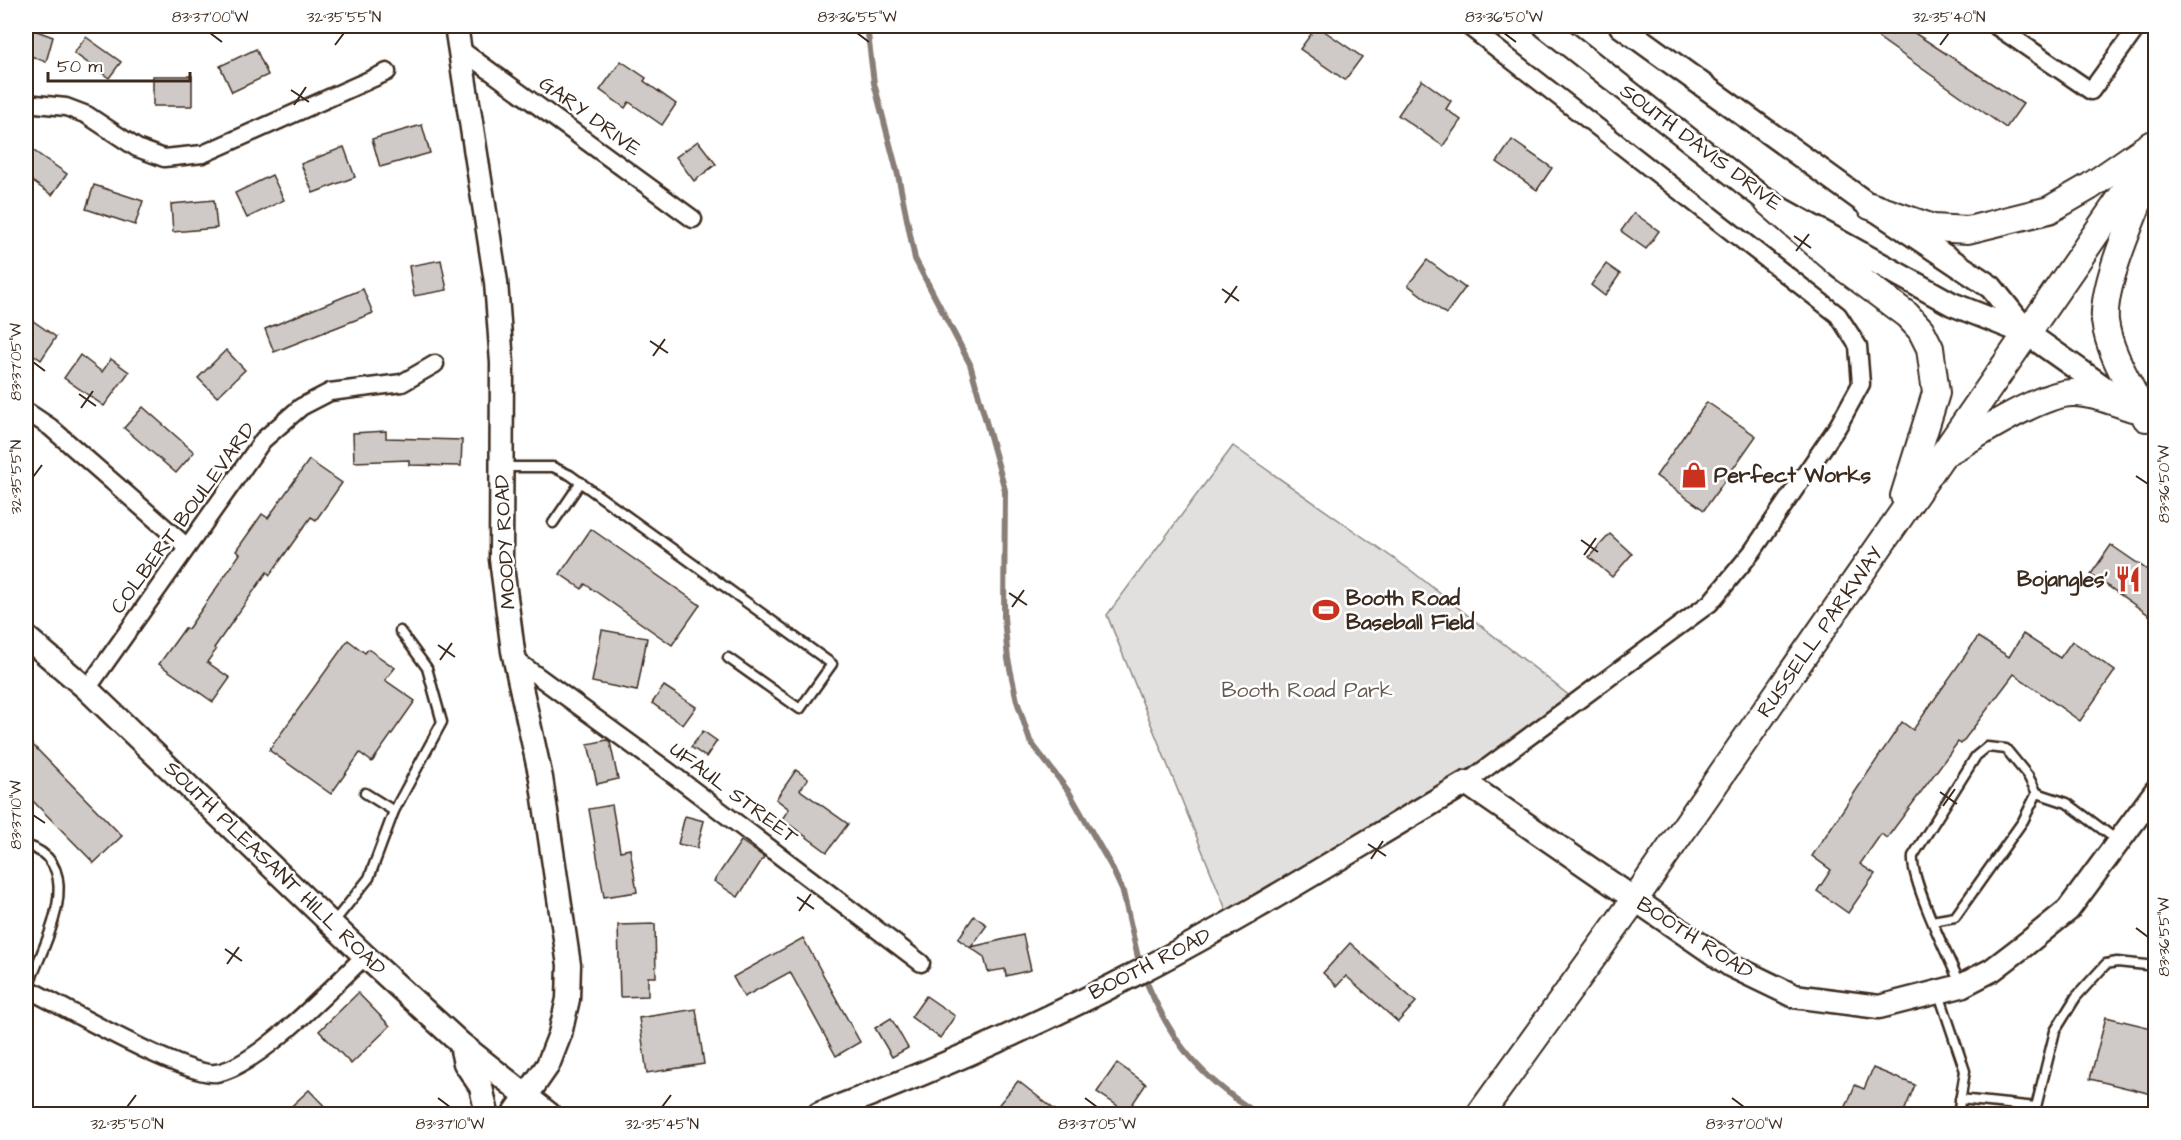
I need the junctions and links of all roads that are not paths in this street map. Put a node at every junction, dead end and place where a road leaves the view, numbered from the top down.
1 (456, 26) edge
2 (1468, 26) edge
3 (1545, 26) edge
4 (1621, 26) edge
5 (1996, 26) edge
6 (2138, 26) edge
7 (460, 49) junction
8 (387, 72) dead end
9 (26, 103) edge
10 (2156, 141) edge
11 (2156, 147) edge
12 (2156, 157) edge
13 (1768, 202) junction
14 (1870, 206) junction
15 (693, 219) dead end
16 (2028, 334) junction
17 (435, 364) dead end
18 (26, 411) edge
19 (2144, 417) edge
20 (1943, 454) junction
21 (501, 467) junction
22 (581, 482) junction
23 (554, 523) dead end
24 (1894, 525) junction
25 (188, 547) junction
26 (400, 631) dead end
27 (26, 637) edge
28 (728, 658) dead end
29 (517, 661) junction
30 (87, 689) junction
31 (1466, 783) junction
32 (2156, 791) edge
33 (365, 793) dead end
34 (2037, 793) junction
35 (394, 811) junction
36 (2119, 841) junction
37 (26, 845) edge
38 (1635, 899) junction
39 (1932, 921) junction
40 (333, 923) junction
41 (365, 956) junction
42 (921, 963) dead end
43 (2156, 966) edge
44 (1961, 986) junction
45 (26, 988) edge
46 (1939, 993) junction
47 (460, 1043) junction
48 (1960, 1099) junction
49 (520, 1106) edge
50 (487, 1114) edge
51 (549, 1114) edge
52 (819, 1114) edge
53 (1480, 1114) edge
54 (1958, 1114) edge

1 - 7 street, MOODY ROAD
2 - 31 street, BOOTH ROAD
3 - 13 street, SOUTH DAVIS DRIVE
4 - 14 street, SOUTH DAVIS DRIVE
5 - 6 street
7 - 15 street, GARY DRIVE
7 - 21 street, MOODY ROAD
8 - 9 street
10 - 14 main road
11 - 16 main road, RUSSELL PARKWAY
12 - 19 main road
13 - 16 street, SOUTH DAVIS DRIVE
13 - 24 main road
14 - 16 street, SOUTH DAVIS DRIVE
16 - 19 street, SOUTH DAVIS DRIVE
16 - 20 main road, RUSSELL PARKWAY
17 - 25 street, COLBERT BOULEVARD
18 - 25 street
19 - 20 main road
20 - 24 main road, RUSSELL PARKWAY
21 - 22 lane
21 - 29 street, MOODY ROAD
22 - 23 lane
22 - 28 lane
24 - 38 main road, RUSSELL PARKWAY
25 - 30 street, COLBERT BOULEVARD
26 - 35 lane
27 - 30 street, SOUTH PLEASANT HILL ROAD
29 - 42 street, UFAUL STREET
29 - 49 street, MOODY ROAD
30 - 40 street, SOUTH PLEASANT HILL ROAD
31 - 38 street, BOOTH ROAD
31 - 52 street, BOOTH ROAD
32 - 36 street, BOOTH ROAD
33 - 35 lane
34 - 36 lane
34 - 39 lane
34 - 39 lane
35 - 40 lane
36 - 44 street, BOOTH ROAD
37 - 45 lane
38 - 46 street, BOOTH ROAD
38 - 53 main road, RUSSELL PARKWAY
39 - 44 lane
40 - 41 street, SOUTH PLEASANT HILL ROAD
41 - 45 street
41 - 47 street, SOUTH PLEASANT HILL ROAD
43 - 48 lane
44 - 46 street, BOOTH ROAD
46 - 48 lane
47 - 49 street, SOUTH PLEASANT HILL ROAD
47 - 50 street
48 - 54 lane
49 - 51 street

